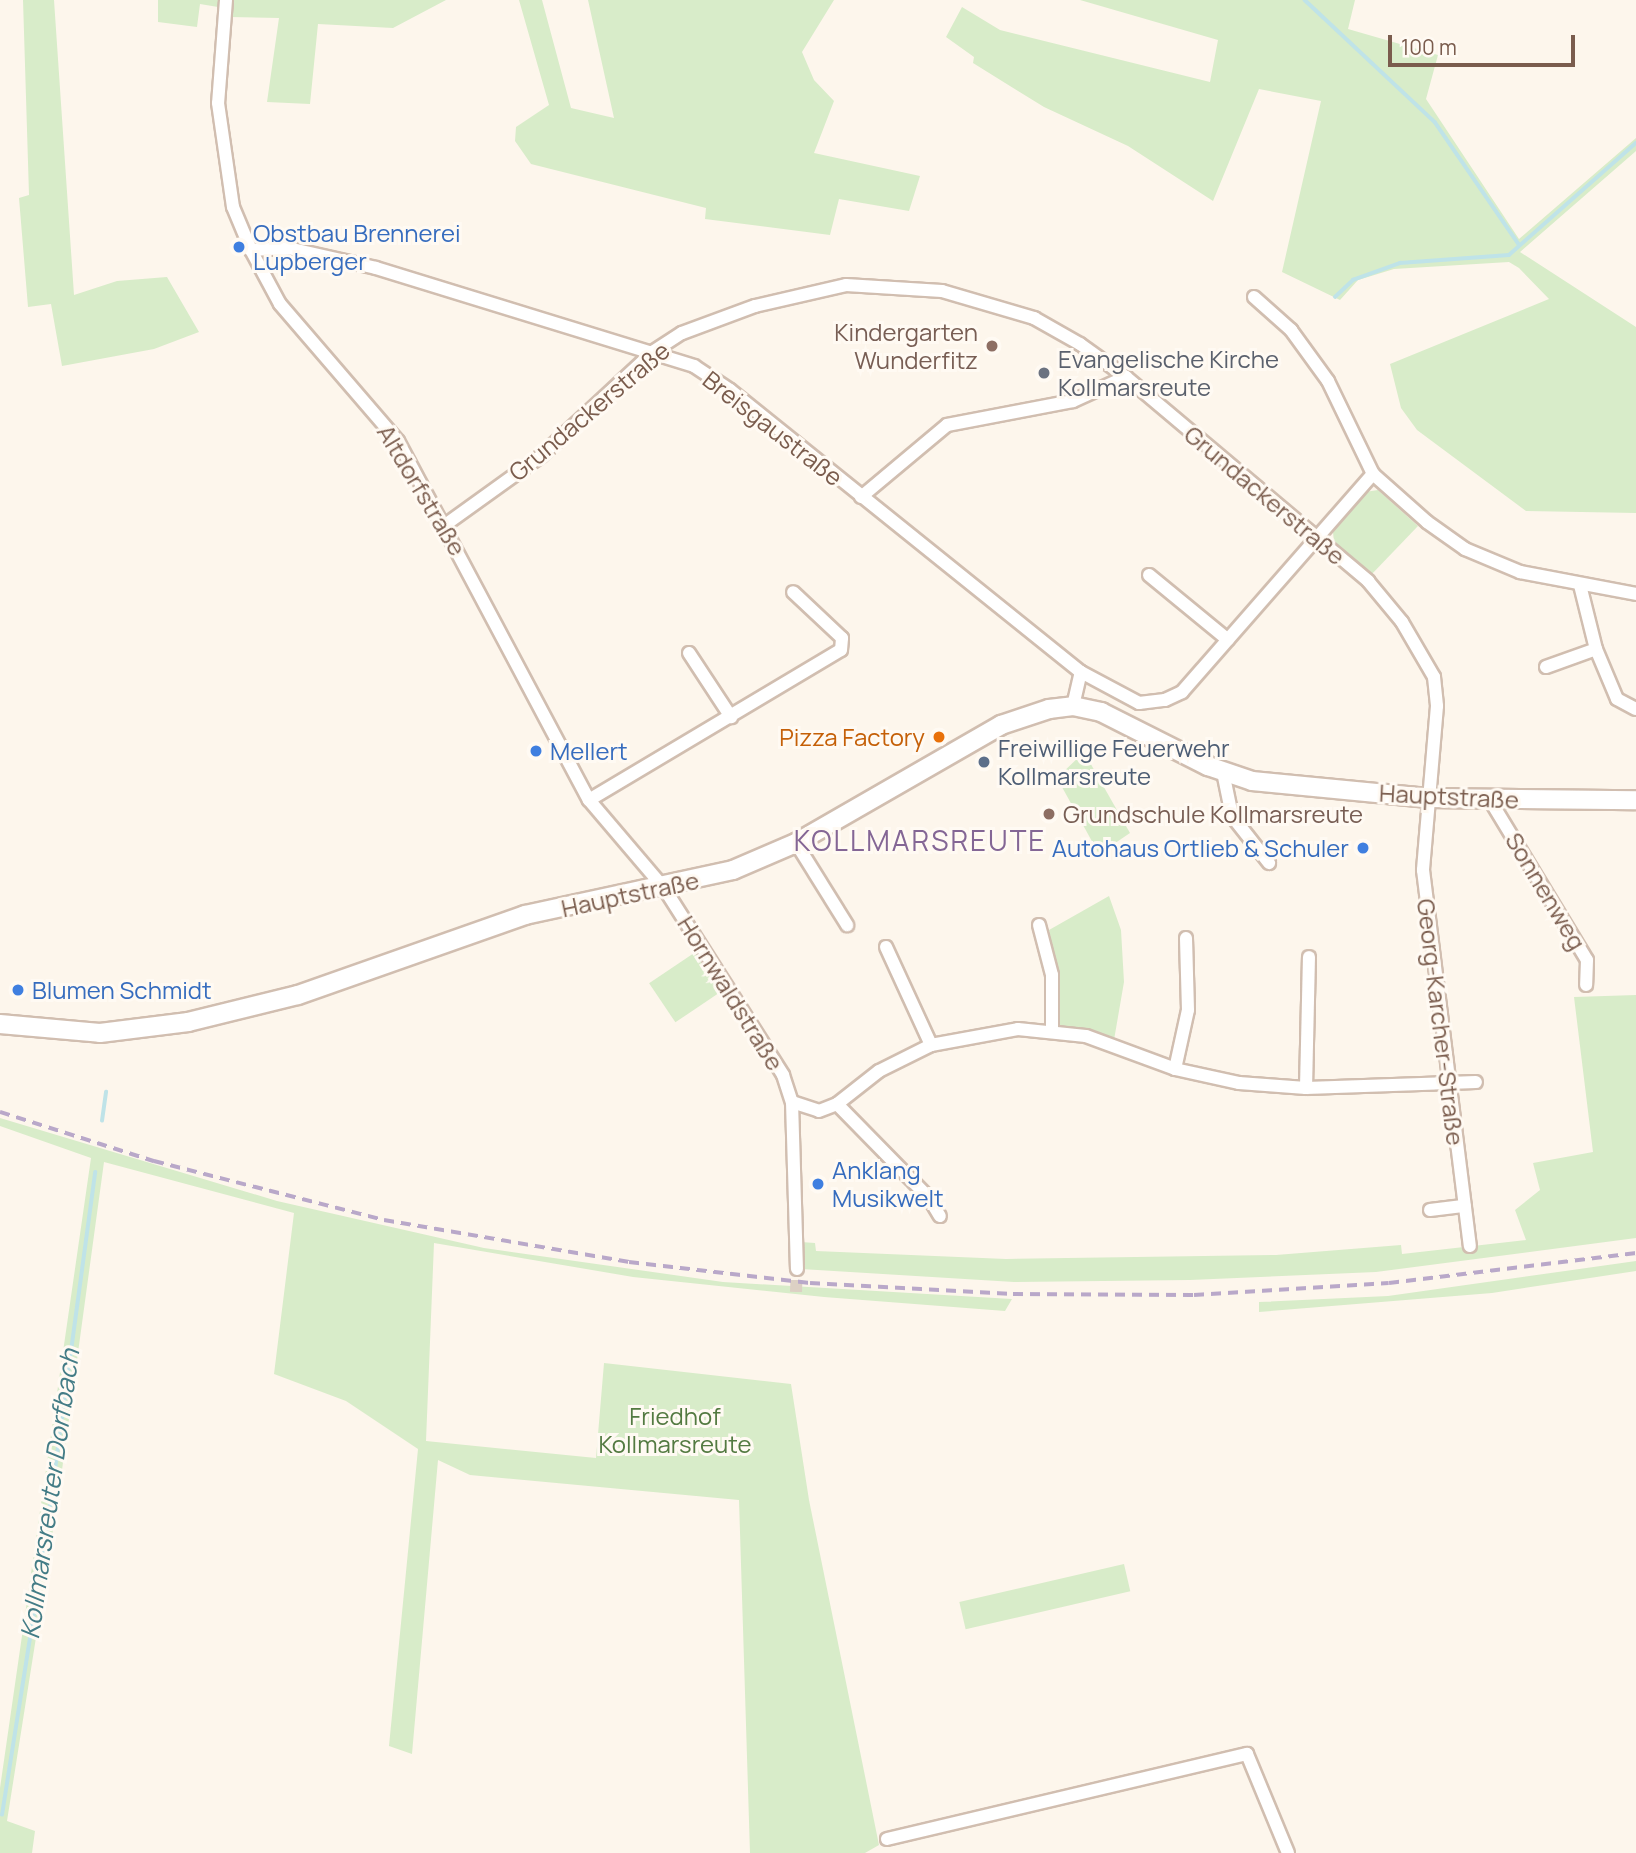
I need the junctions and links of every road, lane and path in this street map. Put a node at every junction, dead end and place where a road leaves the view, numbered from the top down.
1 (226, 0) edge
2 (251, 250) junction
3 (1254, 297) dead end
4 (654, 351) junction
5 (1126, 377) junction
6 (1373, 474) junction
7 (860, 497) junction
8 (445, 525) junction
9 (1317, 538) junction
10 (1149, 575) dead end
11 (1580, 585) junction
12 (793, 592) dead end
13 (1636, 594) edge
14 (1228, 640) junction
15 (1596, 649) junction
16 (690, 653) dead end
17 (1546, 667) dead end
18 (1081, 671) junction
19 (1139, 703) junction
20 (1073, 706) junction
21 (1636, 709) edge
22 (731, 717) junction
23 (1129, 723) junction
24 (1223, 772) junction
25 (1428, 798) junction
26 (589, 800) junction
27 (1489, 800) junction
28 (1636, 800) edge
29 (796, 843) junction
30 (1269, 863) dead end
31 (664, 888) junction
32 (847, 925) dead end
33 (1039, 925) dead end
34 (1186, 938) dead end
35 (886, 947) dead end
36 (1309, 957) dead end
37 (1586, 985) dead end
38 (0, 1024) edge
39 (1052, 1030) junction
40 (931, 1045) junction
41 (1175, 1069) junction
42 (1476, 1082) dead end
43 (1449, 1084) junction
44 (1306, 1088) junction
45 (792, 1102) junction
46 (837, 1104) junction
47 (943, 1193) dead end
48 (932, 1202) junction
49 (1465, 1206) junction
50 (1430, 1210) dead end
51 (940, 1216) dead end
52 (1471, 1246) dead end
53 (797, 1269) tunnel mouth
54 (887, 1839) dead end
55 (1288, 1853) edge

1 - 2 street, Altdorfstraße
2 - 4 street, Breisgaustraße
2 - 8 street, Altdorfstraße
3 - 6 street
4 - 5 street, Grundackerstraße
4 - 7 street, Breisgaustraße
4 - 8 street, Grundackerstraße
5 - 7 street
5 - 9 street, Grundackerstraße
6 - 9 street
6 - 11 street
7 - 18 street, Breisgaustraße
8 - 26 street, Altdorfstraße
9 - 14 street
9 - 25 street, Grundackerstraße
10 - 14 street
11 - 13 street
11 - 15 street
12 - 22 street
14 - 19 street
15 - 17 street
15 - 21 street
16 - 22 street
18 - 19 street, Breisgaustraße
18 - 20 street
19 - 23 street
20 - 23 main road, Hauptstraße
20 - 29 main road, Hauptstraße
22 - 26 street
23 - 24 main road, Hauptstraße
24 - 25 main road, Hauptstraße
24 - 30 street
25 - 27 main road, Hauptstraße
25 - 43 street, Georg-Karcher-Straße
26 - 31 street, Altdorfstraße
27 - 28 main road, Hauptstraße
27 - 37 street, Sonnenweg
29 - 31 main road, Hauptstraße
29 - 32 street
31 - 38 main road, Hauptstraße
31 - 45 street, Hornwaldstraße
33 - 39 street
34 - 41 street
35 - 40 street
36 - 44 street
39 - 40 street
39 - 41 street
40 - 46 street
41 - 44 street
42 - 43 street
43 - 44 street
43 - 49 street, Georg-Karcher-Straße
45 - 46 street
45 - 53 street, Hornwaldstraße
46 - 48 street
47 - 48 street
48 - 51 street
49 - 50 street
49 - 52 street, Georg-Karcher-Straße
54 - 55 street

